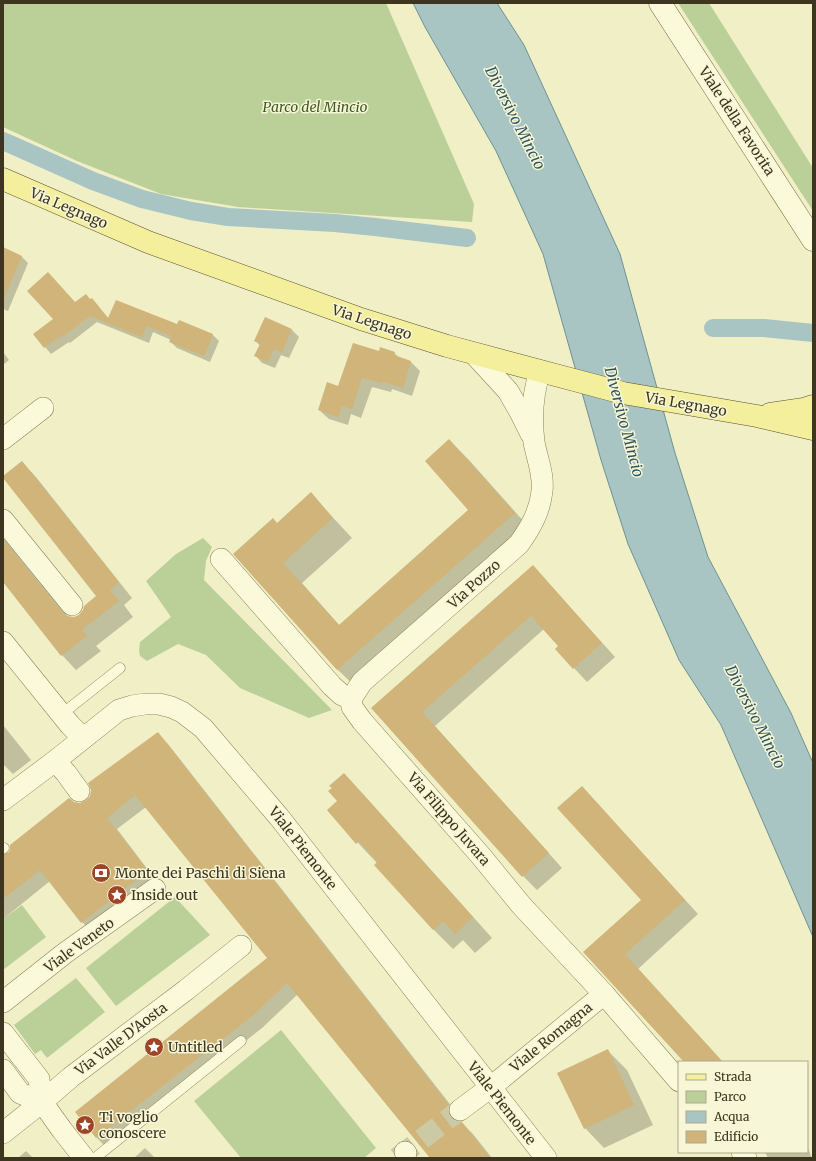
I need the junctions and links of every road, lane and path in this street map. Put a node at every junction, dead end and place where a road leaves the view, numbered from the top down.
1 (660, 3) edge
2 (3, 179) edge
3 (813, 240) edge
4 (474, 354) junction
5 (540, 372) junction
6 (813, 406) edge
7 (43, 408) dead end
8 (757, 416) junction
9 (813, 429) edge
10 (3, 439) edge
11 (534, 442) junction
12 (3, 520) edge
13 (221, 559) dead end
14 (72, 605) dead end
15 (3, 642) edge
16 (120, 668) dead end
17 (351, 699) junction
18 (62, 714) junction
19 (83, 738) junction
20 (55, 761) junction
21 (79, 790) dead end
22 (3, 800) edge
23 (155, 889) dead end
24 (241, 946) dead end
25 (604, 994) junction
26 (3, 1002) edge
27 (3, 1033) edge
28 (241, 1041) dead end
29 (3, 1070) edge
30 (678, 1080) edge
31 (491, 1087) junction
32 (42, 1102) junction
33 (460, 1110) tunnel mouth
34 (3, 1134) edge
35 (84, 1158) edge
36 (95, 1158) edge
37 (546, 1158) edge

1 - 3 main road, Viale della Favorita
2 - 4 main road, Via Legnago
4 - 5 main road, Via Legnago
4 - 11 street, Via Pozzo
5 - 8 main road, Via Legnago
5 - 11 street, Via Pozzo
6 - 8 main road, Via Legnago
7 - 10 street
8 - 9 main road, Via Legnago
11 - 17 street, Via Pozzo
12 - 14 street
13 - 17 street
15 - 18 street
16 - 18 lane
17 - 25 street, Via Filippo Juvara
18 - 19 street
19 - 20 street, Viale Piemonte
19 - 31 street, Viale Piemonte
20 - 21 street
20 - 22 street, Viale Piemonte
23 - 26 street, Viale Veneto
24 - 32 street, Via Valle D'Aosta
25 - 30 street, Via Filippo Juvara
25 - 31 street, Viale Romagna
27 - 32 street
28 - 36 lane
29 - 32 street
31 - 33 street, Viale Romagna
31 - 37 street, Viale Piemonte
32 - 34 street, Via Valle D'Aosta
32 - 35 street

